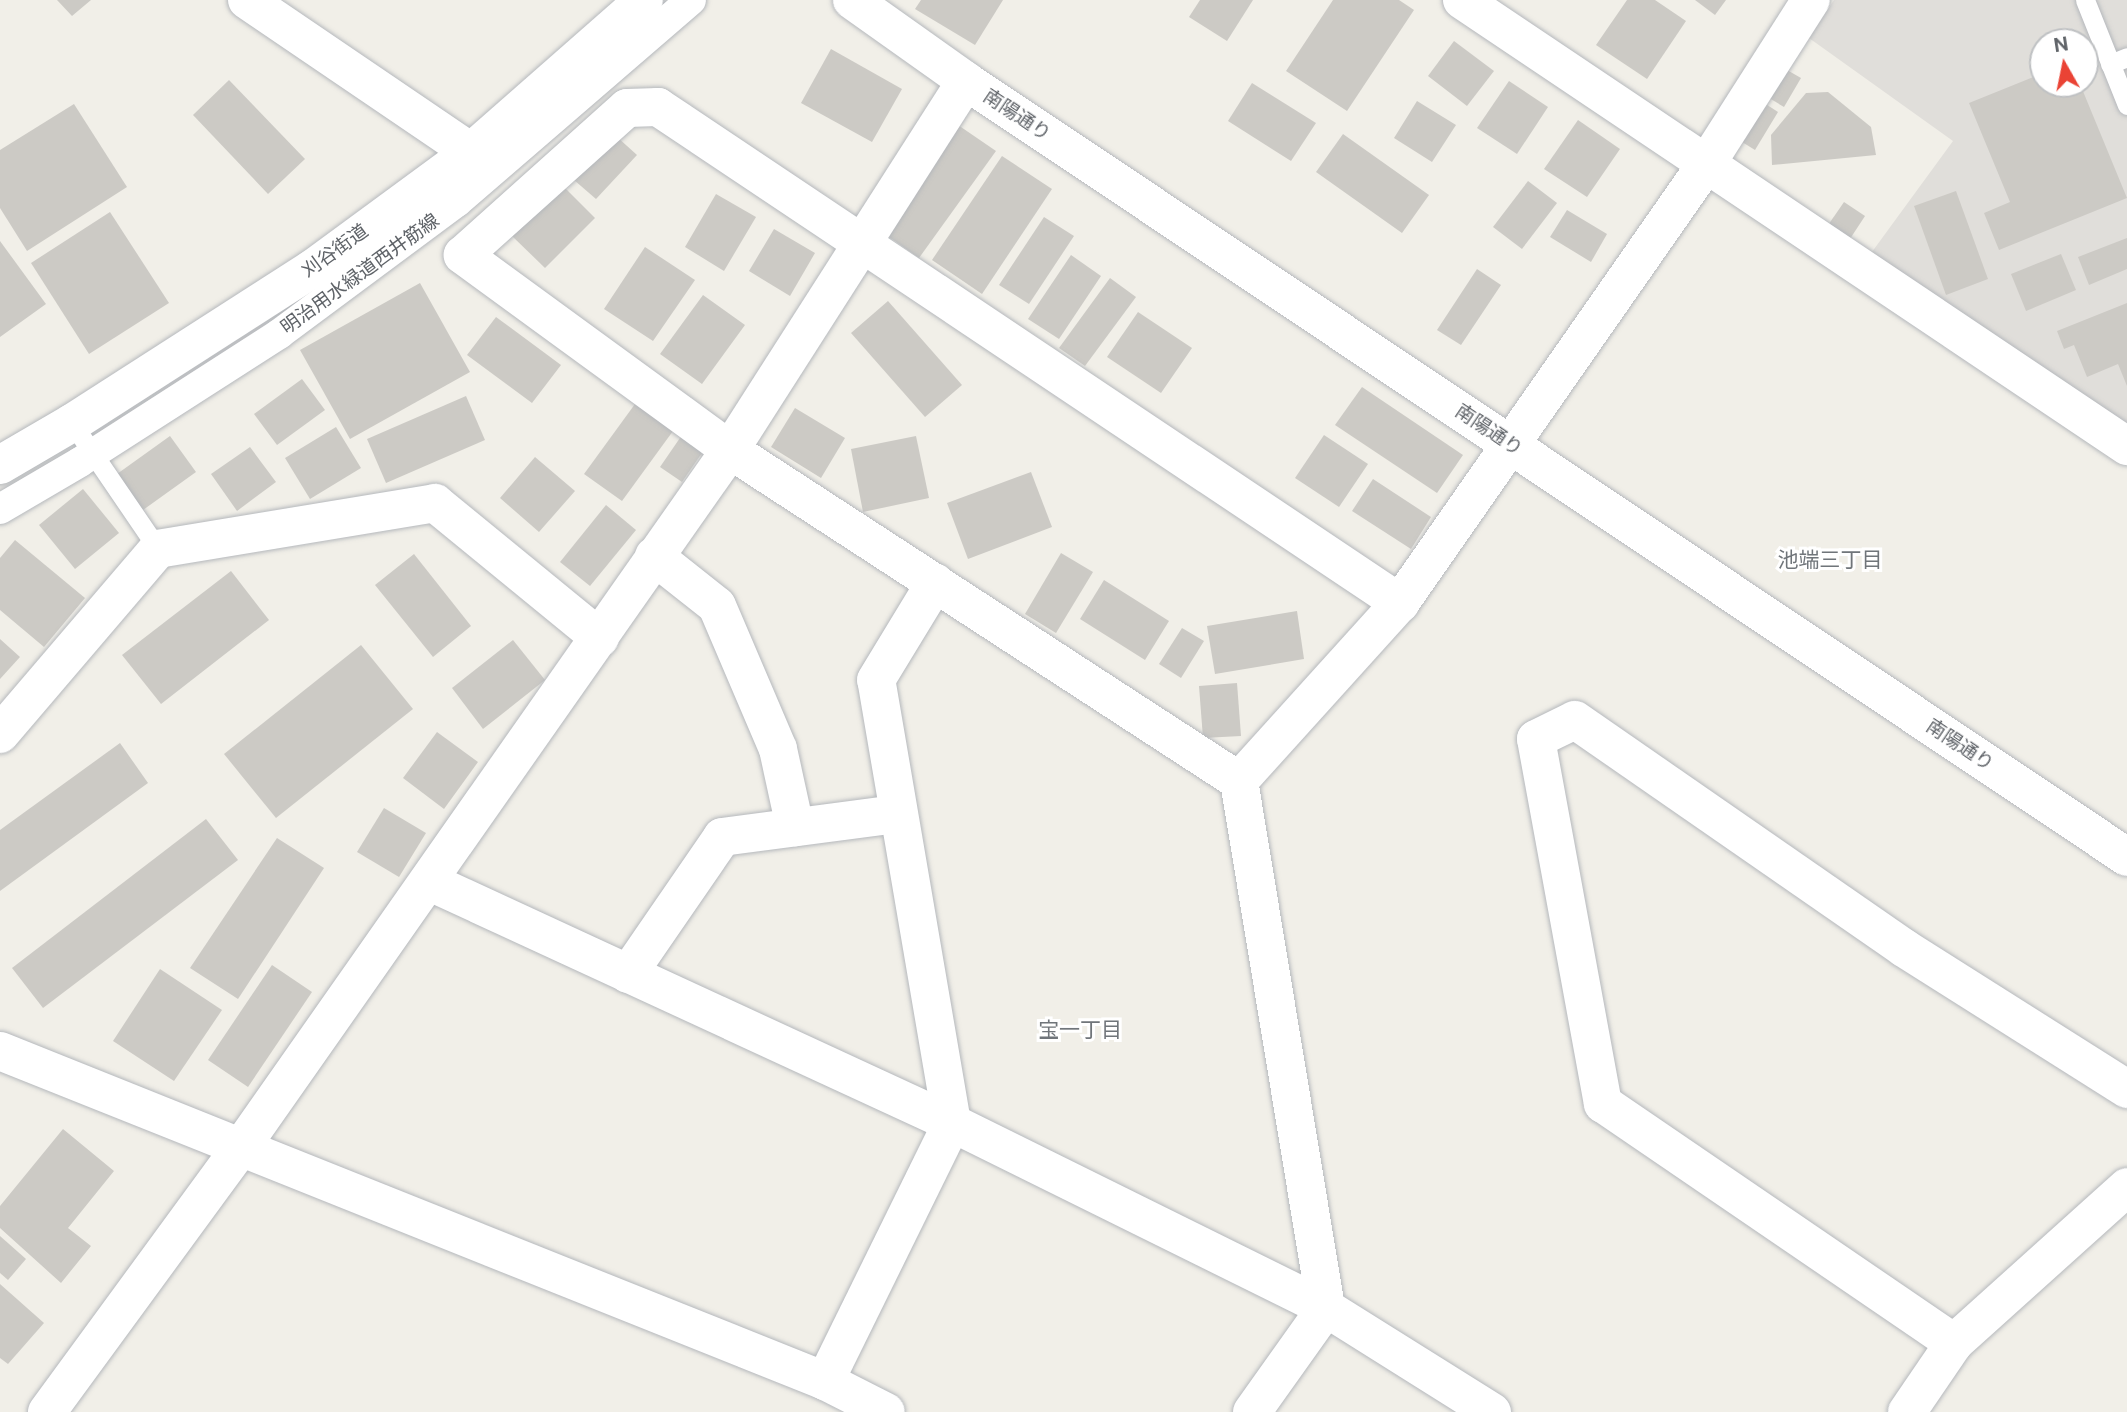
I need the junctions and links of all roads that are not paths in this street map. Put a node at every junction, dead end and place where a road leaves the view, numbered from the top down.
1 (247, 0) edge
2 (644, 0) edge
3 (691, 0) edge
4 (852, 0) edge
5 (1462, 0) edge
6 (1811, 0) edge
7 (2085, 0) edge
8 (2119, 60) edge
9 (966, 80) junction
10 (2127, 105) edge
11 (471, 152) junction
12 (1707, 163) junction
13 (861, 241) junction
14 (83, 438) junction
15 (1510, 444) junction
16 (2127, 446) edge
17 (730, 450) junction
18 (0, 465) edge
19 (0, 509) edge
20 (158, 548) junction
21 (654, 556) junction
22 (934, 583) junction
23 (1400, 603) junction
24 (600, 638) junction
25 (0, 734) edge
26 (1239, 781) junction
27 (897, 814) junction
28 (795, 827) junction
29 (2127, 857) edge
30 (430, 882) junction
31 (628, 974) junction
32 (0, 1051) edge
33 (2127, 1089) edge
34 (952, 1123) junction
35 (242, 1146) junction
36 (2127, 1187) edge
37 (1326, 1308) junction
38 (1954, 1343) junction
39 (825, 1381) junction
40 (47, 1412) edge
41 (886, 1412) edge
42 (1252, 1412) edge
43 (1492, 1412) edge
44 (1907, 1412) edge

1 - 11 street
2 - 11 street, 刈谷街道
3 - 14 street, 明治用水緑道西井筋線
4 - 9 street, 南陽通り
5 - 12 street
6 - 12 street
7 - 8 lane
8 - 10 lane
9 - 13 street
9 - 15 street, 南陽通り
11 - 14 street, 刈谷街道
12 - 15 street
12 - 16 street
13 - 17 street
13 - 17 street
13 - 23 street
14 - 18 street, 刈谷街道
14 - 19 street, 明治用水緑道西井筋線
14 - 20 lane
15 - 23 street
15 - 29 street, 南陽通り
17 - 21 street
17 - 22 street
20 - 24 street
20 - 25 street
21 - 24 street
21 - 28 street
22 - 26 street
22 - 27 street
23 - 26 street
24 - 30 street
26 - 37 street
27 - 28 street
27 - 34 street
28 - 31 street
30 - 31 street
30 - 35 street
31 - 34 street
32 - 35 street
33 - 38 street
34 - 37 street
34 - 39 street
35 - 39 street
35 - 40 street
36 - 38 street
37 - 42 street
37 - 43 street
38 - 44 street
39 - 41 street

